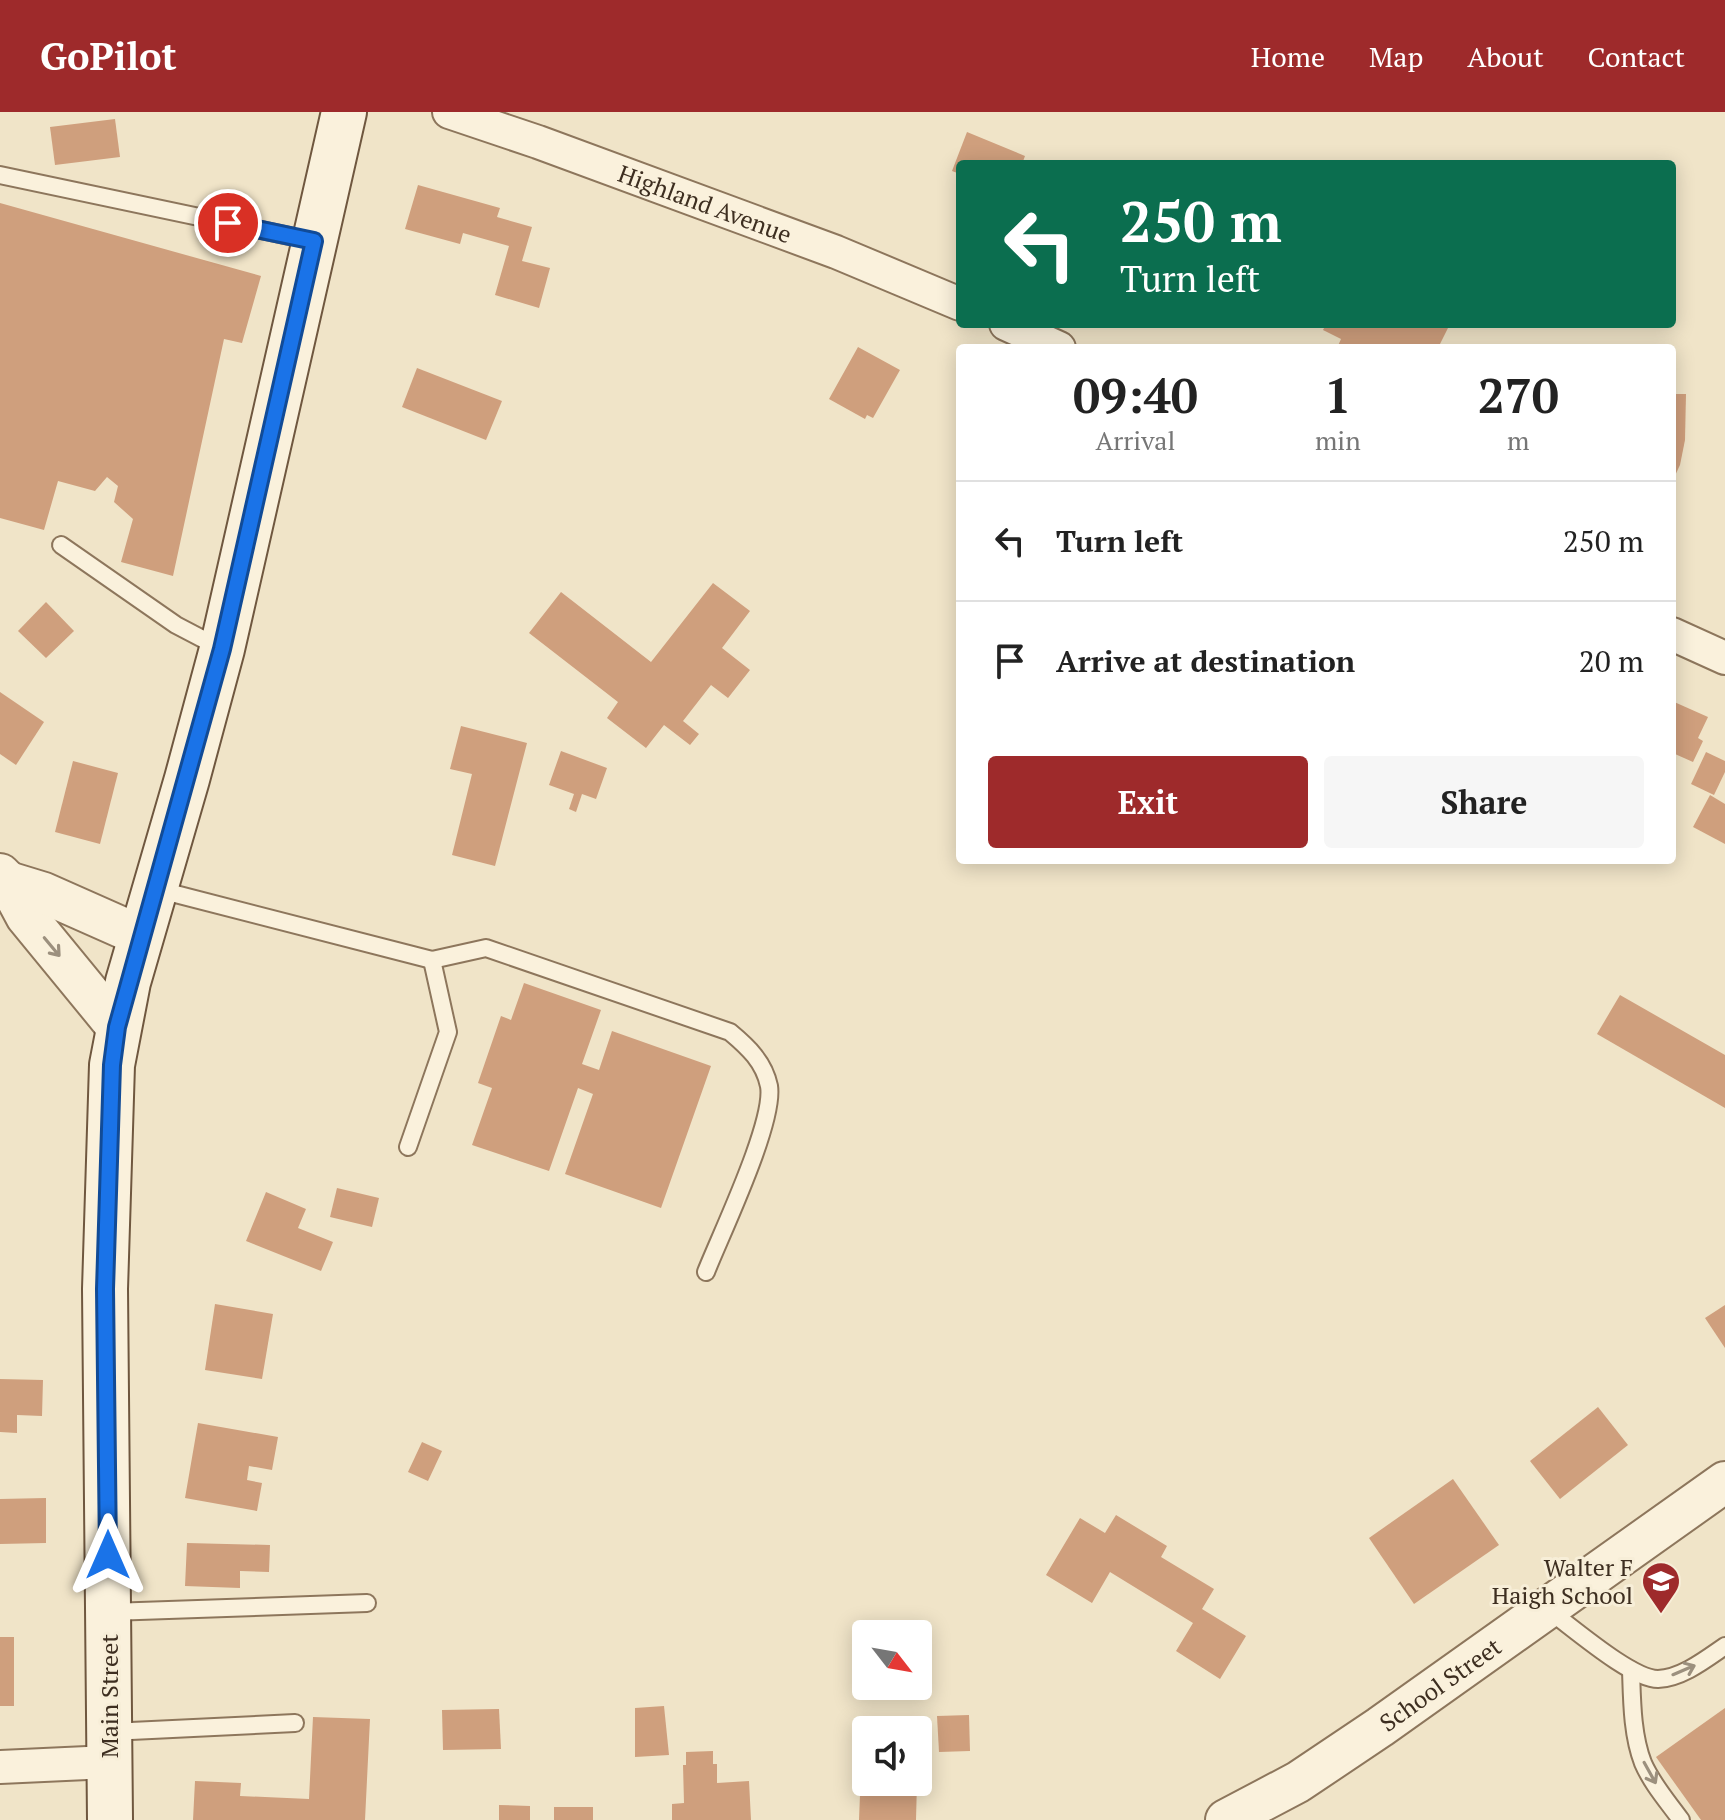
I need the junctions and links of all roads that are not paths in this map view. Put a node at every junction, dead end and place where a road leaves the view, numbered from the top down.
1 (344, 112) edge
2 (449, 112) edge
3 (0, 175) edge
4 (314, 241) junction
5 (956, 302) edge
6 (1015, 328) edge
7 (1050, 344) edge
8 (61, 545) dead end
9 (1676, 636) edge
10 (222, 649) junction
11 (1725, 658) edge
12 (4, 878) edge
13 (155, 889) junction
14 (141, 936) junction
15 (432, 960) junction
16 (117, 1027) junction
17 (408, 1147) dead end
18 (706, 1272) dead end
19 (1725, 1482) edge
20 (367, 1603) dead end
21 (1546, 1608) junction
22 (108, 1612) junction
23 (1725, 1646) edge
24 (1631, 1670) junction
25 (295, 1723) dead end
26 (109, 1747) junction
27 (0, 1767) edge
28 (110, 1820) edge
29 (1226, 1820) edge
30 (1681, 1820) edge

1 - 4 main road, Main Street
2 - 5 street, Highland Avenue
3 - 4 lane
4 - 10 main road, Main Street
6 - 7 street
8 - 10 lane
9 - 11 street
10 - 13 main road, Main Street
12 - 14 street
12 -> 16 street
13 - 14 main road, Main Street
13 - 15 lane
14 - 16 main road, Main Street
15 - 17 lane
15 - 18 lane
16 - 22 main road, Main Street
19 - 21 street, School Street
20 - 22 lane
21 - 24 lane
21 - 29 street, School Street
22 - 26 main road, Main Street
24 -> 23 lane
24 -> 30 lane
25 - 26 lane
26 - 27 street
26 - 28 main road, Main Street

